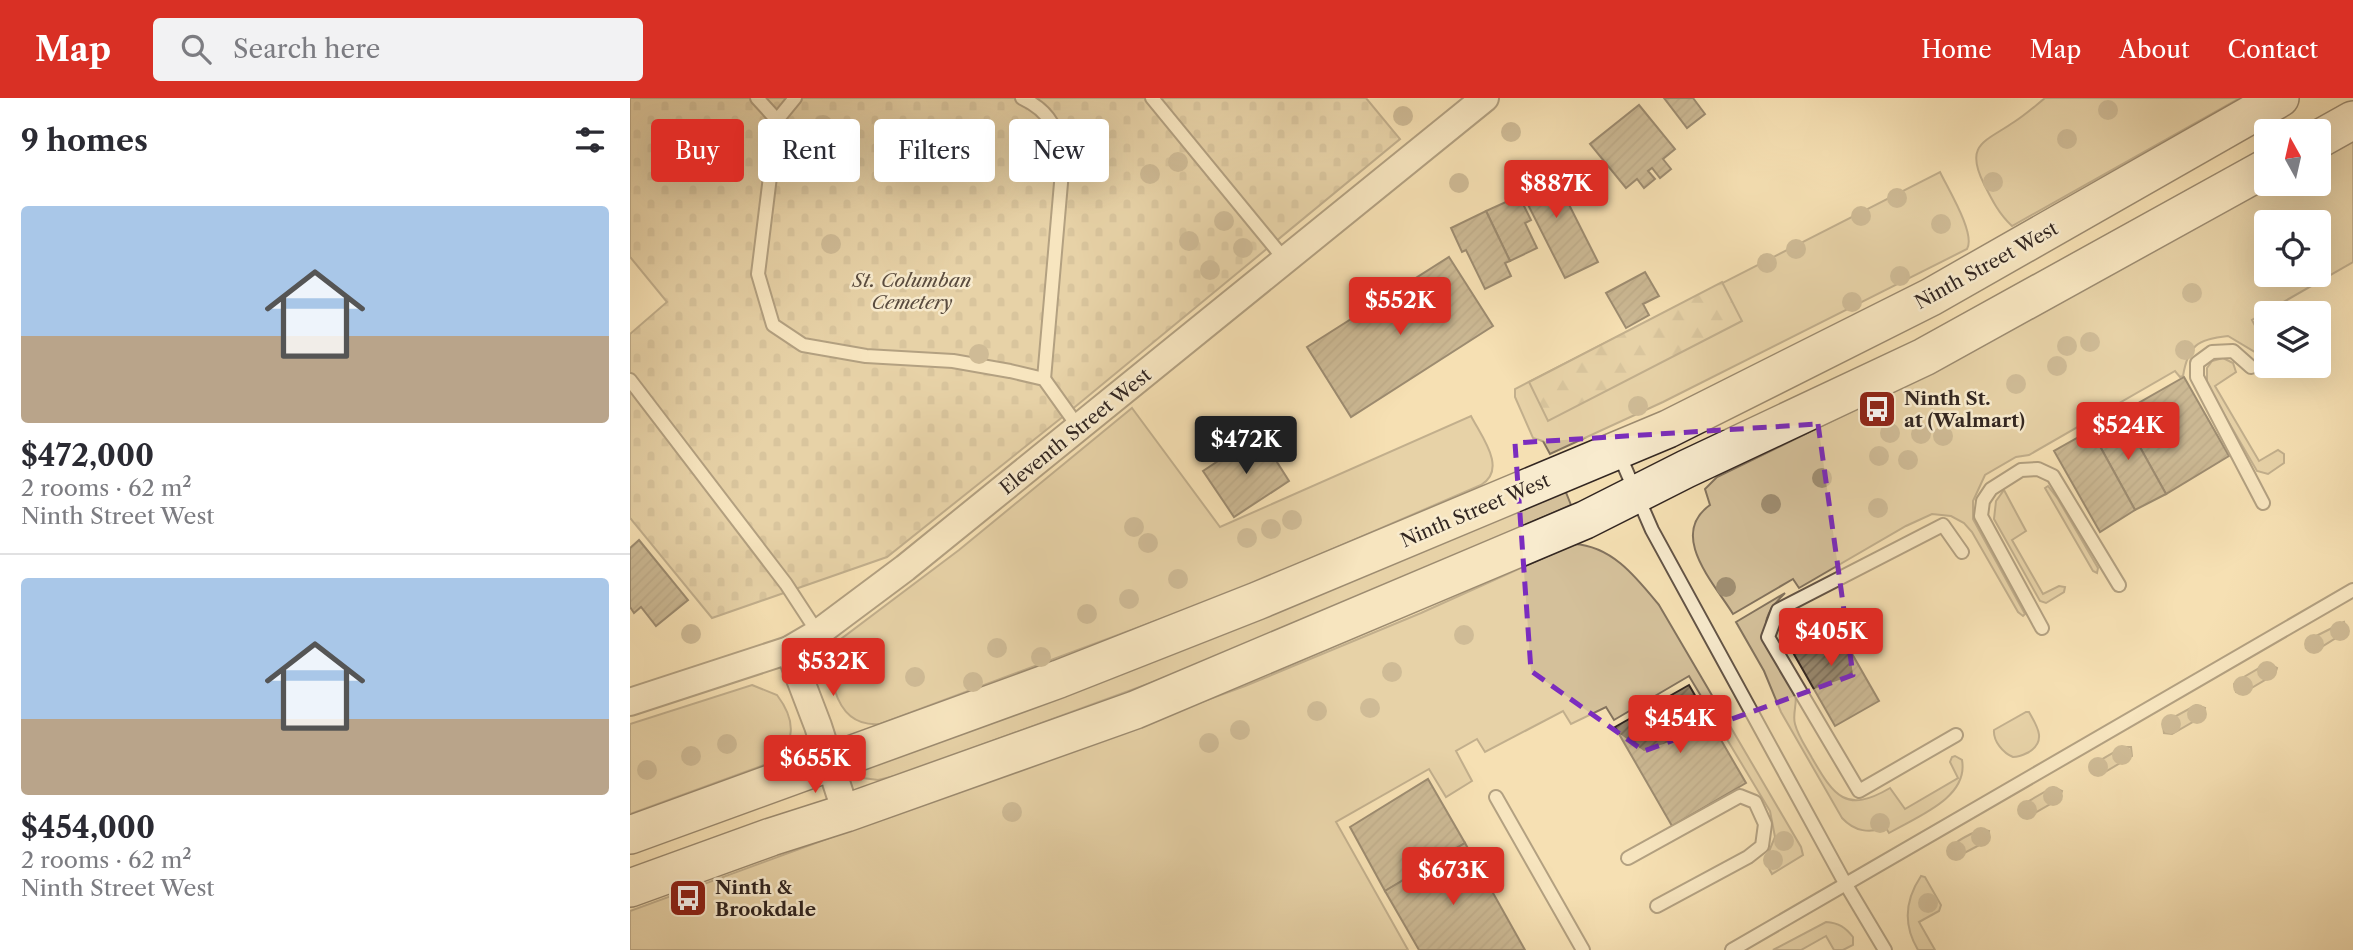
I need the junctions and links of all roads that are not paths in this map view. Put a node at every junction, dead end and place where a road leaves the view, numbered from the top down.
1 (757, 98) edge
2 (795, 98) edge
3 (1022, 98) edge
4 (1152, 98) edge
5 (1485, 98) edge
6 (2280, 98) edge
7 (776, 119) edge
8 (778, 119) edge
9 (2353, 120) edge
10 (2331, 132) edge
11 (2254, 175) edge
12 (769, 182) edge
13 (1285, 260) junction
14 (2251, 367) dead end
15 (1044, 379) junction
16 (630, 380) edge
17 (1079, 428) junction
18 (1618, 450) junction
19 (1636, 494) junction
20 (2263, 503) dead end
21 (1962, 552) dead end
22 (2119, 585) dead end
23 (2353, 590) edge
24 (2042, 628) dead end
25 (818, 633) junction
26 (789, 650) junction
27 (630, 702) edge
28 (1956, 735) dead end
29 (830, 762) junction
30 (1496, 797) dead end
31 (846, 813) junction
32 (630, 835) edge
33 (1628, 858) dead end
34 (1844, 883) junction
35 (630, 888) edge
36 (1657, 906) dead end
37 (1583, 950) edge
38 (1732, 950) edge
39 (1885, 950) edge

1 - 7 lane
2 - 8 lane
3 - 15 lane
4 - 13 lane
5 - 13 street, Eleventh Street West
6 - 18 main road, Ninth Street West
9 - 10 main road
11 - 19 main road
12 - 15 lane
13 - 17 street, Eleventh Street West
14 - 20 lane
15 - 17 lane
16 - 25 lane
17 - 25 street, Eleventh Street West
18 - 19 lane
18 - 29 main road, Ninth Street West
19 - 31 main road
19 - 34 lane
21 - 28 lane
22 - 24 lane
23 - 34 lane
25 - 26 street, Eleventh Street West
26 - 27 street, Eleventh Street West
26 - 29 street
29 - 31 street
29 - 32 main road, Ninth Street West
30 - 37 lane
31 - 35 main road
33 - 36 lane
34 - 38 lane
34 - 39 lane

